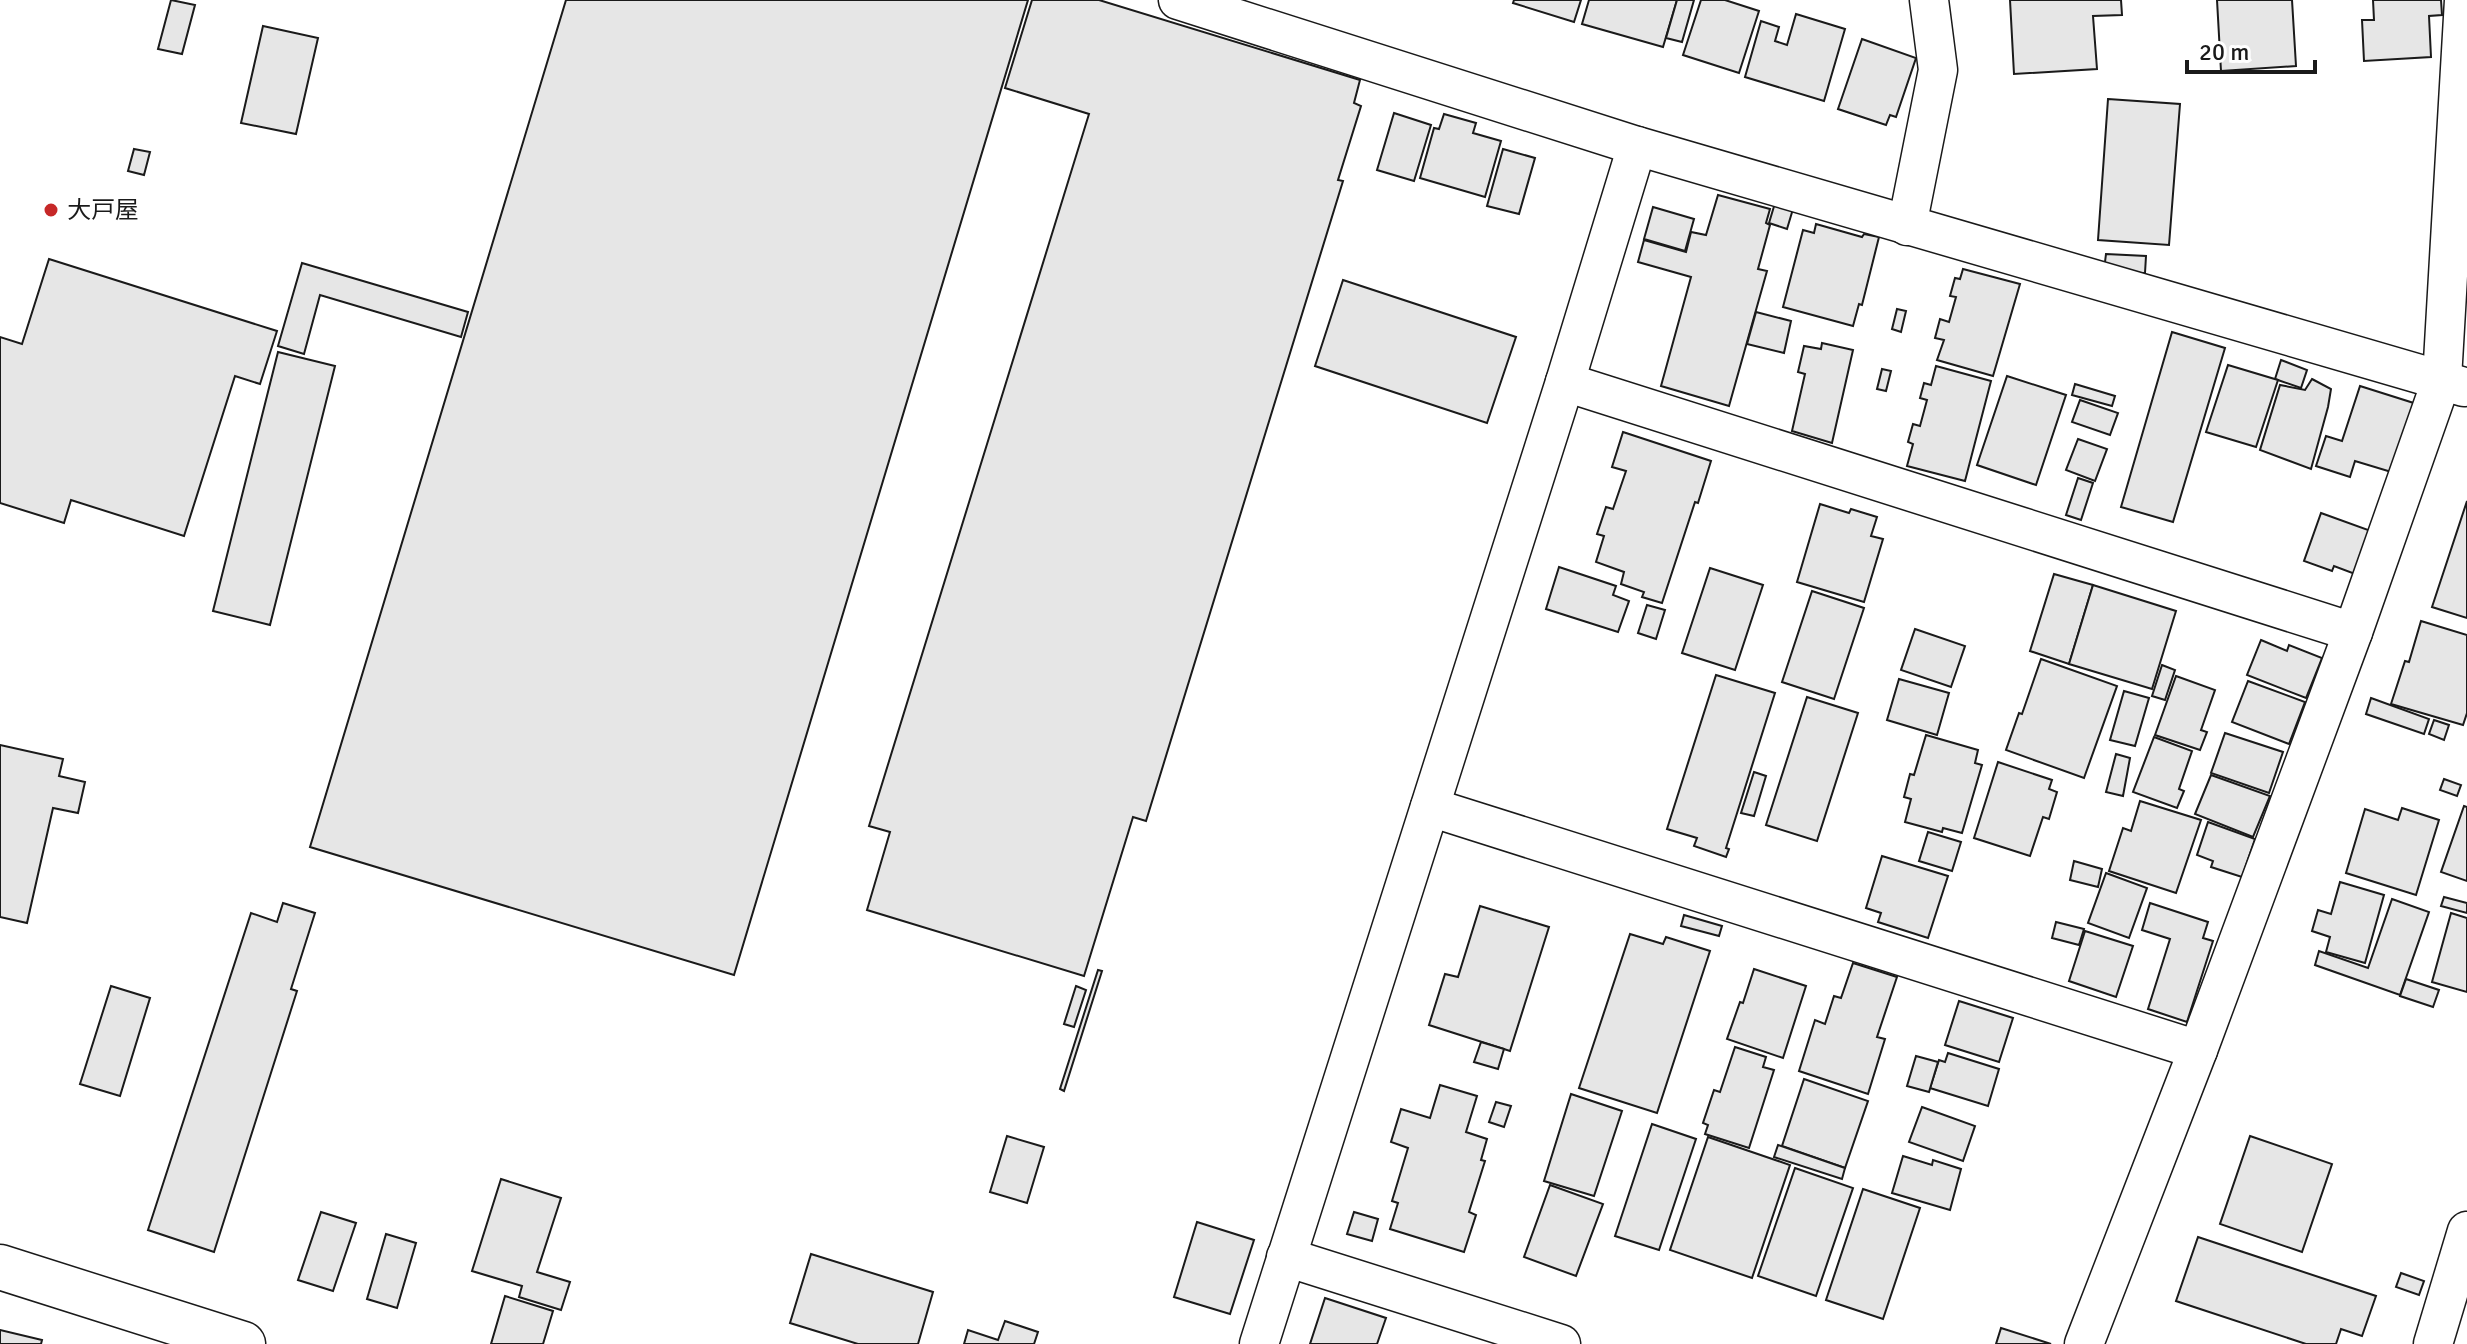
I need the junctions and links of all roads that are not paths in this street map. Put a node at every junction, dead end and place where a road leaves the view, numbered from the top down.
1 (1178, 0) edge
2 (1929, 0) edge
3 (2464, 0) edge
4 (1637, 146) junction
5 (1907, 226) junction
6 (1565, 382) junction
7 (2455, 384) edge
8 (2353, 632) junction
9 (1430, 807) junction
10 (2198, 1050) junction
11 (2467, 1231) edge
12 (1286, 1257) junction
13 (0, 1267) edge
14 (243, 1344) edge
15 (1259, 1344) edge
16 (1561, 1344) edge
17 (2084, 1344) edge
18 (2433, 1344) edge

1 - 4 street
2 - 5 street
3 - 7 street
4 - 5 street
4 - 6 street
5 - 7 street
6 - 8 street
6 - 9 street
7 - 8 street
8 - 10 street
9 - 10 street
9 - 12 street
10 - 17 street
11 - 18 street
12 - 15 street
12 - 16 street
13 - 14 street

